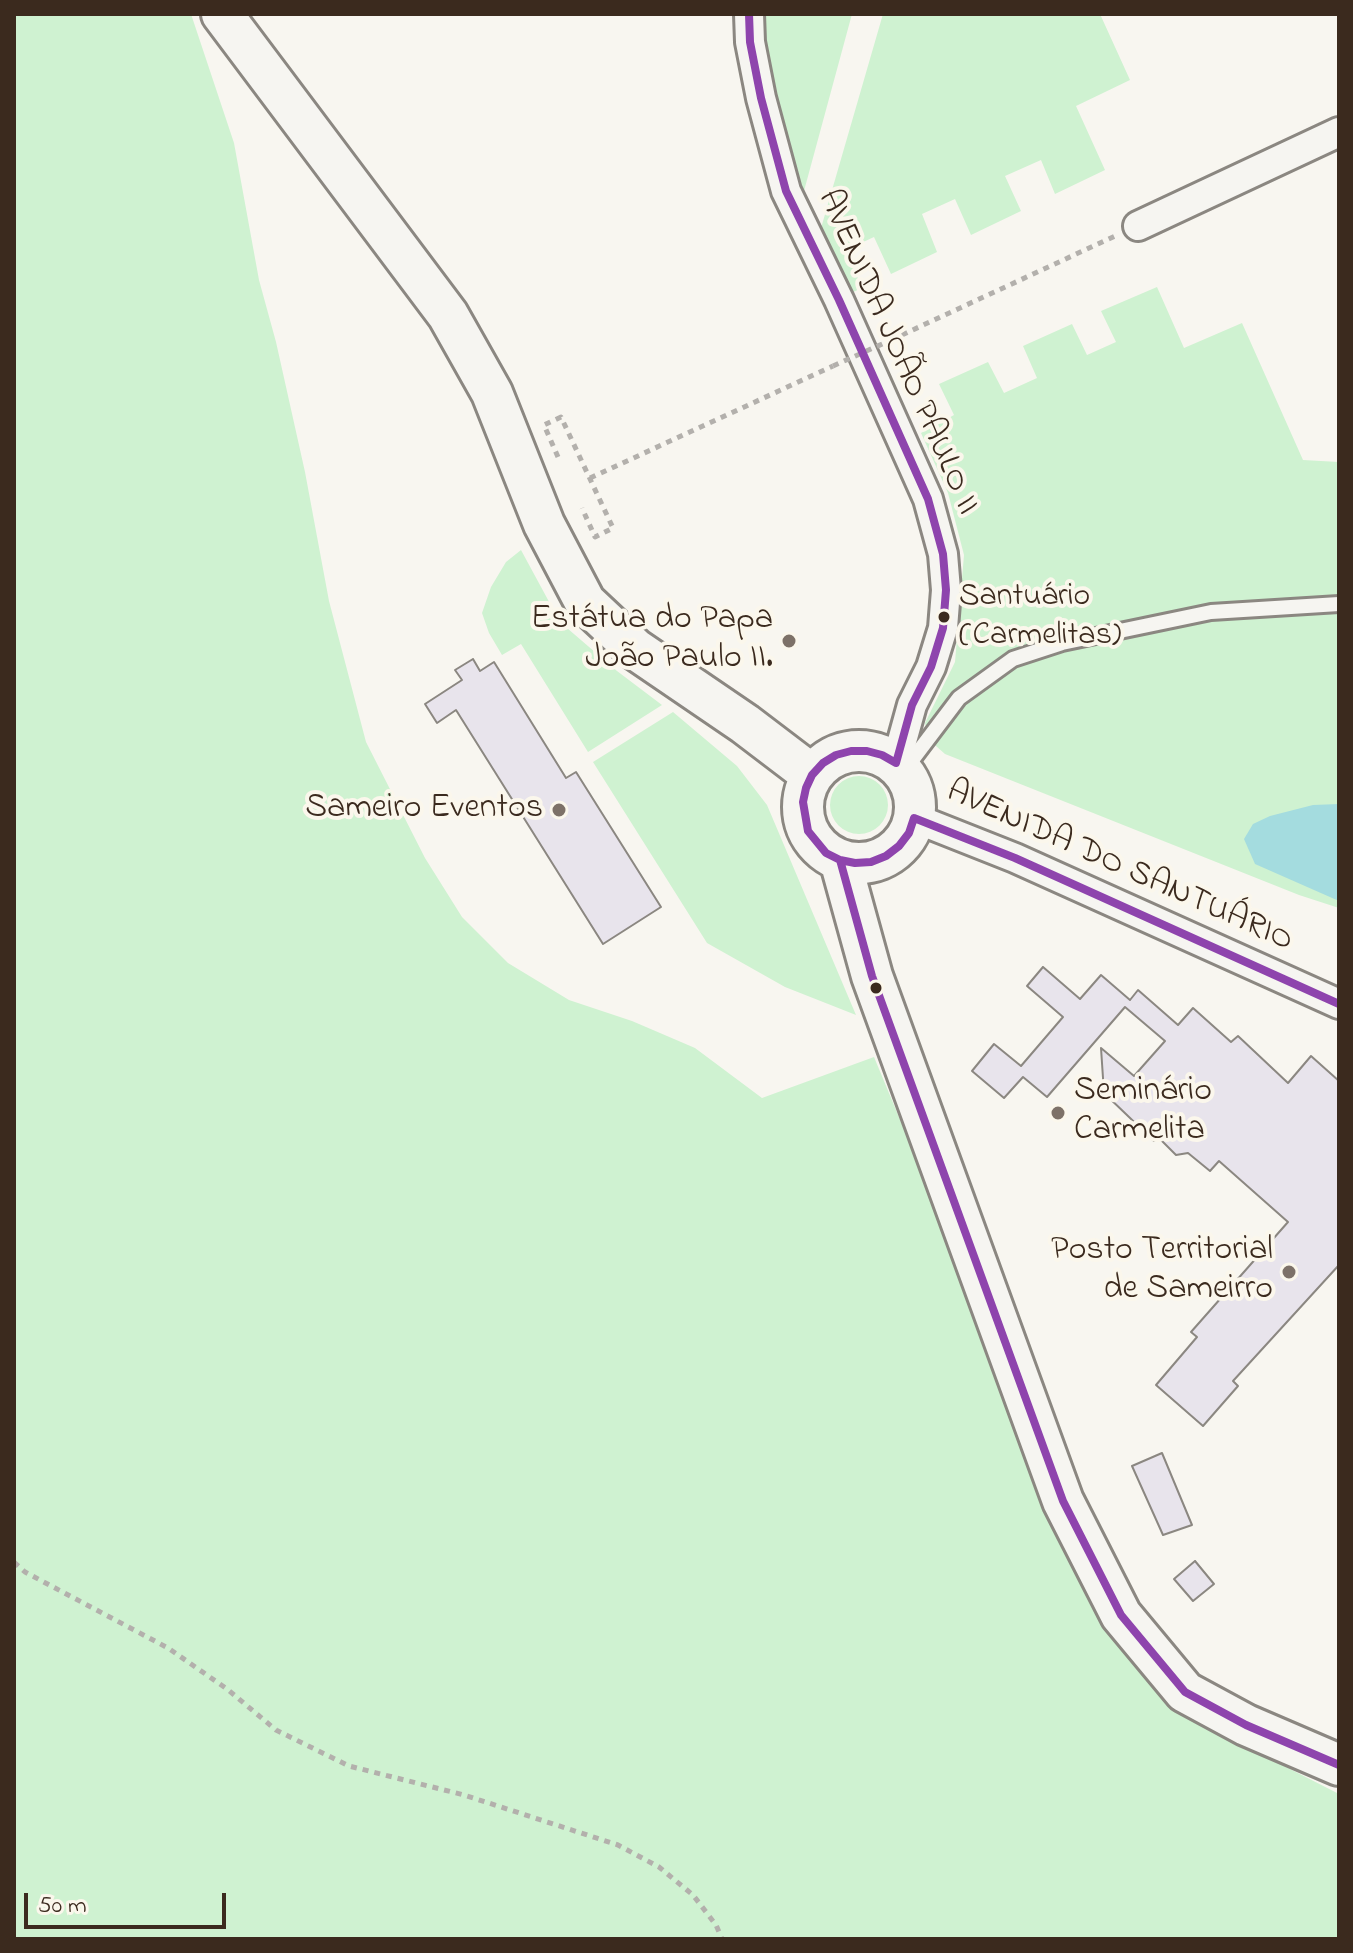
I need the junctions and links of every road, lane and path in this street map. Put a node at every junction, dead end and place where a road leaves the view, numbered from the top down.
1 (222, 14) edge
2 (749, 14) edge
3 (1339, 132) edge
4 (1138, 226) joint
5 (558, 457) dead end
6 (590, 478) junction
7 (582, 508) dead end
8 (1339, 604) edge
9 (900, 767) junction
10 (812, 775) junction
11 (914, 818) junction
12 (840, 860) junction
13 (1339, 1004) edge
14 (14, 1562) edge
15 (1339, 1765) edge
16 (722, 1939) edge

1 - 10 main road
2 - 9 street, AVENIDA JOÃO PAULO II
3 - 4 street
4 - 6 path, bridge
5 - 6 path
6 - 7 path
8 - 9 lane
9 - 10 main road
9 - 11 main road
10 - 12 main road
11 - 12 main road
11 - 13 street, AVENIDA DO SANTUÁRIO
12 - 15 main road
14 - 16 path

